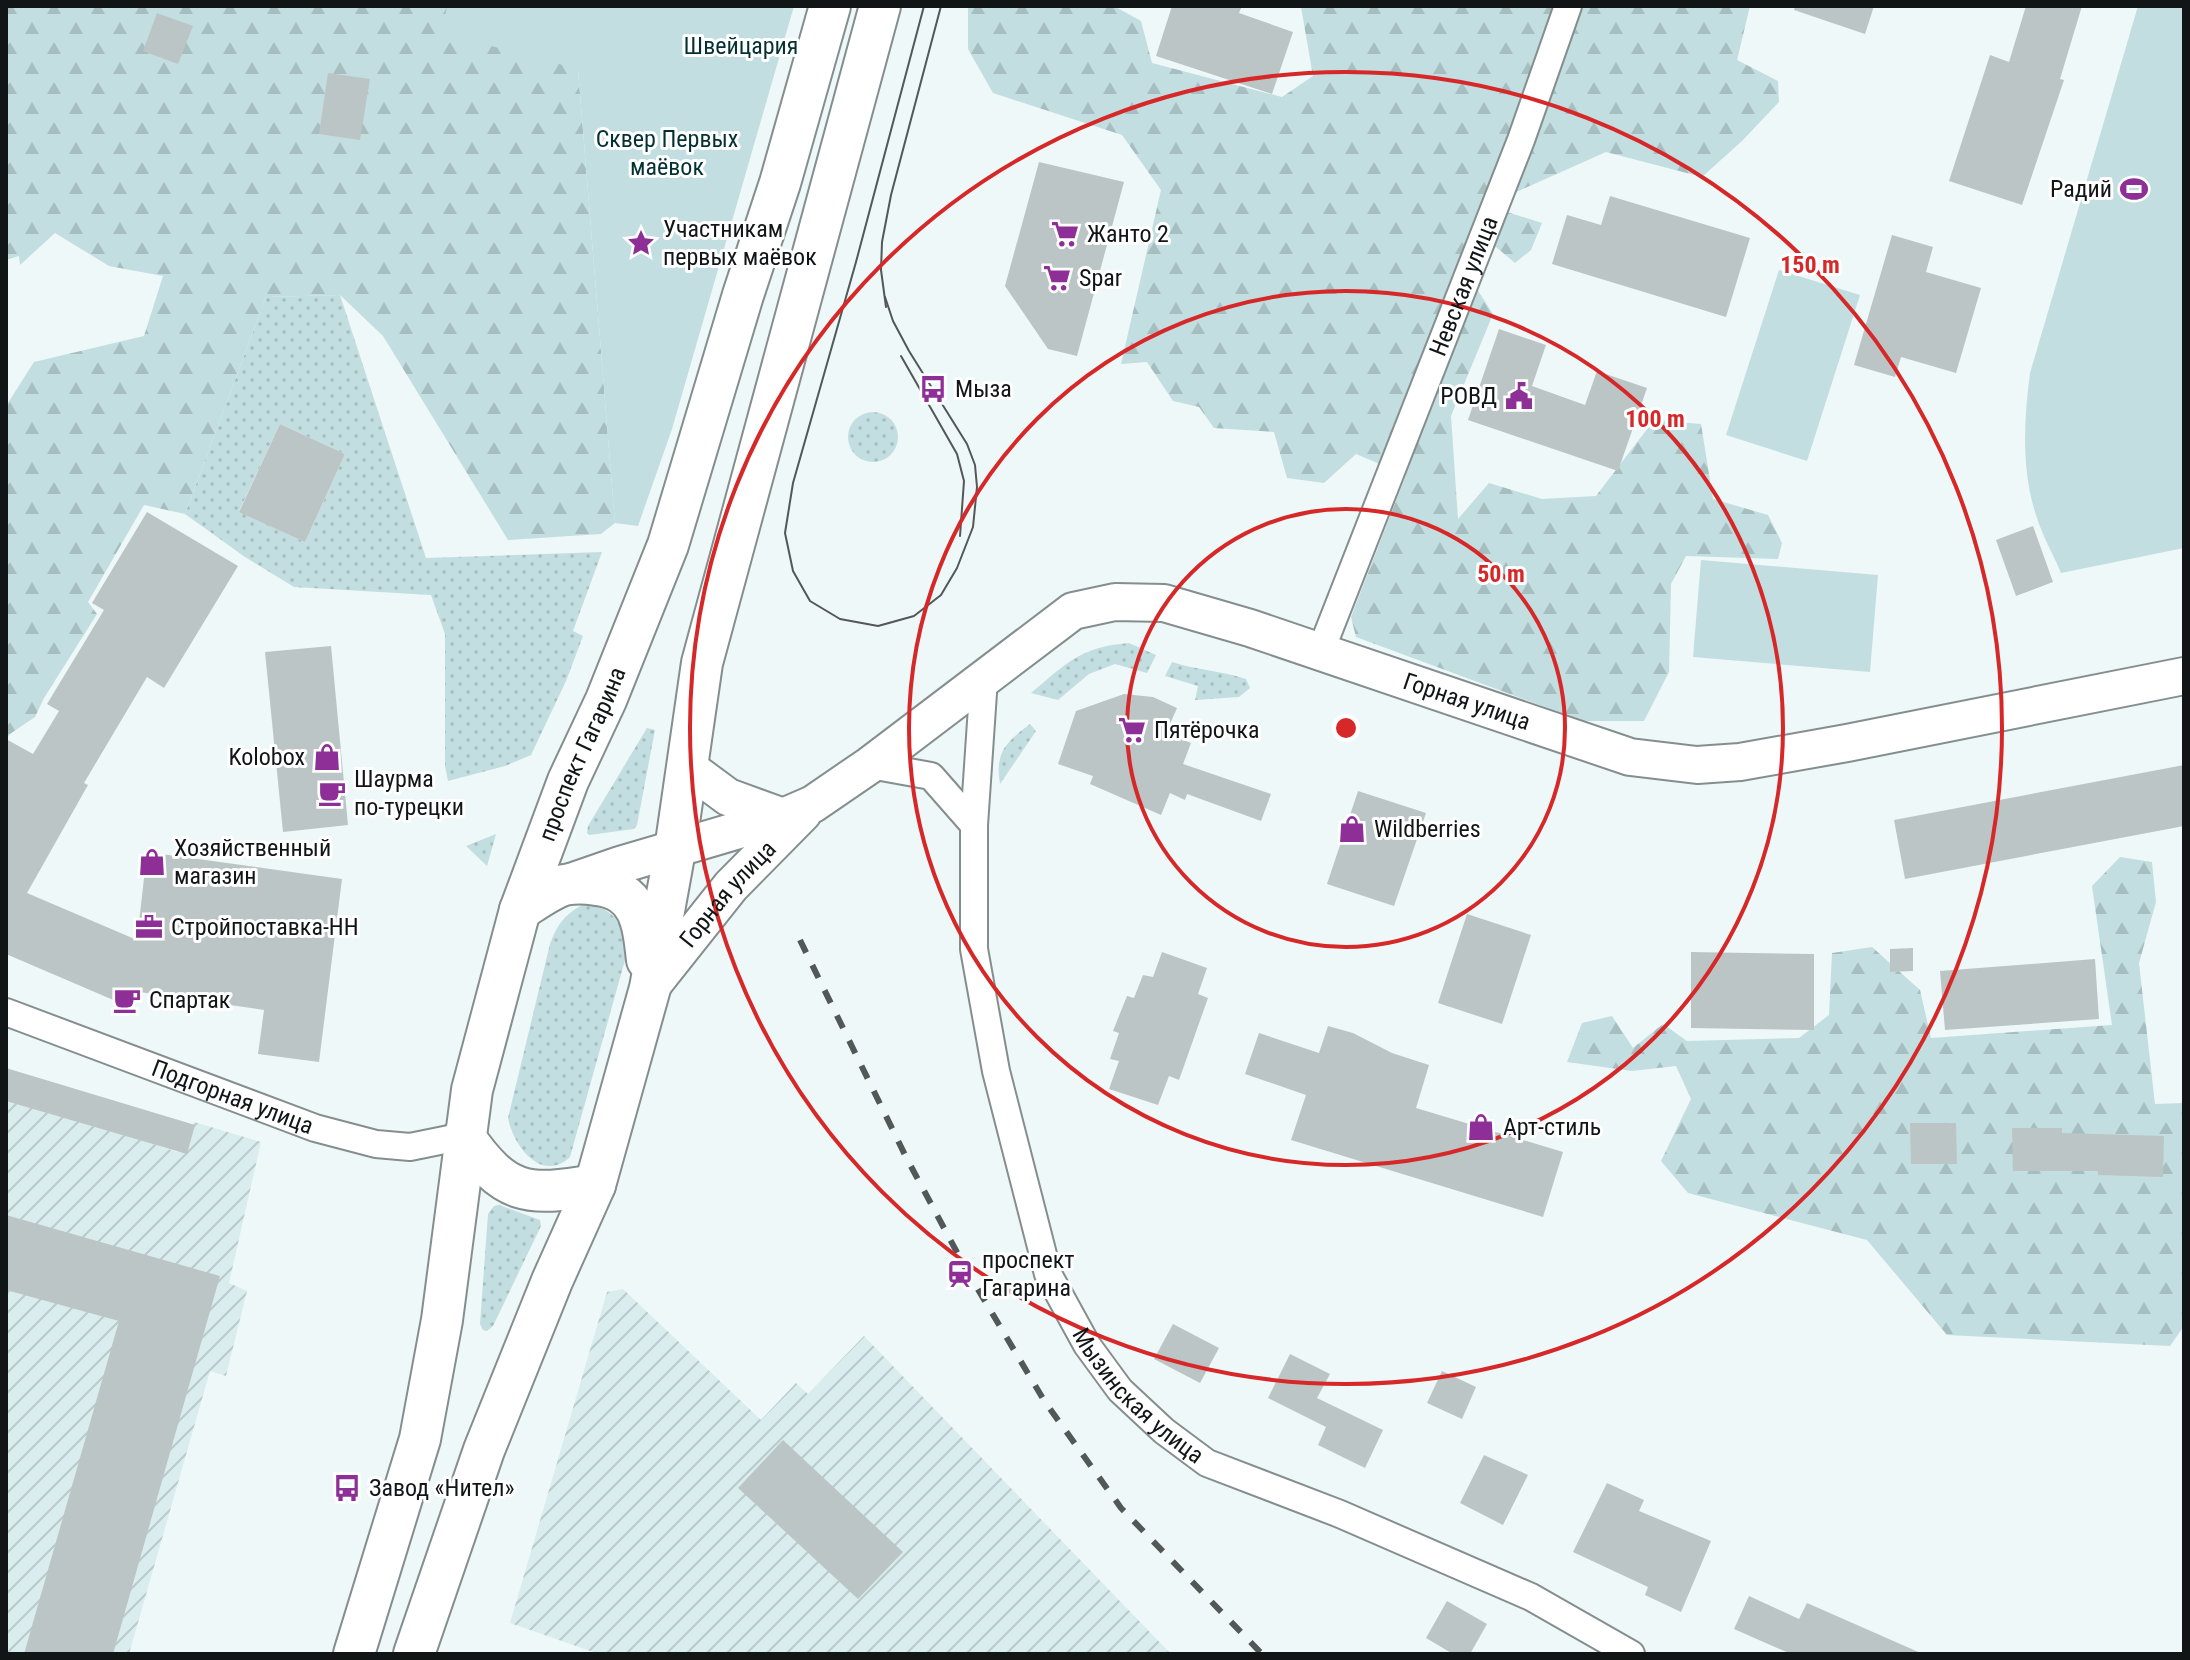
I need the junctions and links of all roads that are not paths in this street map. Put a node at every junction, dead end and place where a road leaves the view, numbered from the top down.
1 (830, 6) edge
2 (880, 6) edge
3 (1568, 6) edge
4 (1320, 653) junction
5 (2184, 676) edge
6 (984, 678) junction
7 (870, 765) junction
8 (686, 766) junction
9 (798, 810) junction
10 (974, 825) junction
11 (675, 850) junction
12 (563, 885) junction
13 (520, 910) junction
14 (650, 988) junction
15 (6, 1012) edge
16 (464, 1136) junction
17 (595, 1185) junction
18 (354, 1654) edge
19 (414, 1654) edge
20 (1631, 1654) edge

1 - 13 main road, проспект Гагарина
2 - 8 main road
3 - 4 street, Невская улица
4 - 5 main road, Горная улица
4 - 6 main road, Горная улица
6 - 7 main road, Горная улица
6 - 10 street, Мызинская улица
7 - 9 main road, Горная улица
7 - 10 street
8 - 9 main road
8 - 11 main road
9 - 11 main road, Горная улица
9 - 14 main road, Горная улица
10 - 20 street, Мызинская улица
11 - 12 main road, Горная улица
11 - 14 main road
12 - 13 main road
12 - 14 main road
13 - 16 main road, проспект Гагарина
14 - 17 main road
15 - 16 street, Подгорная улица
16 - 17 main road
16 - 18 main road, проспект Гагарина
17 - 19 main road

